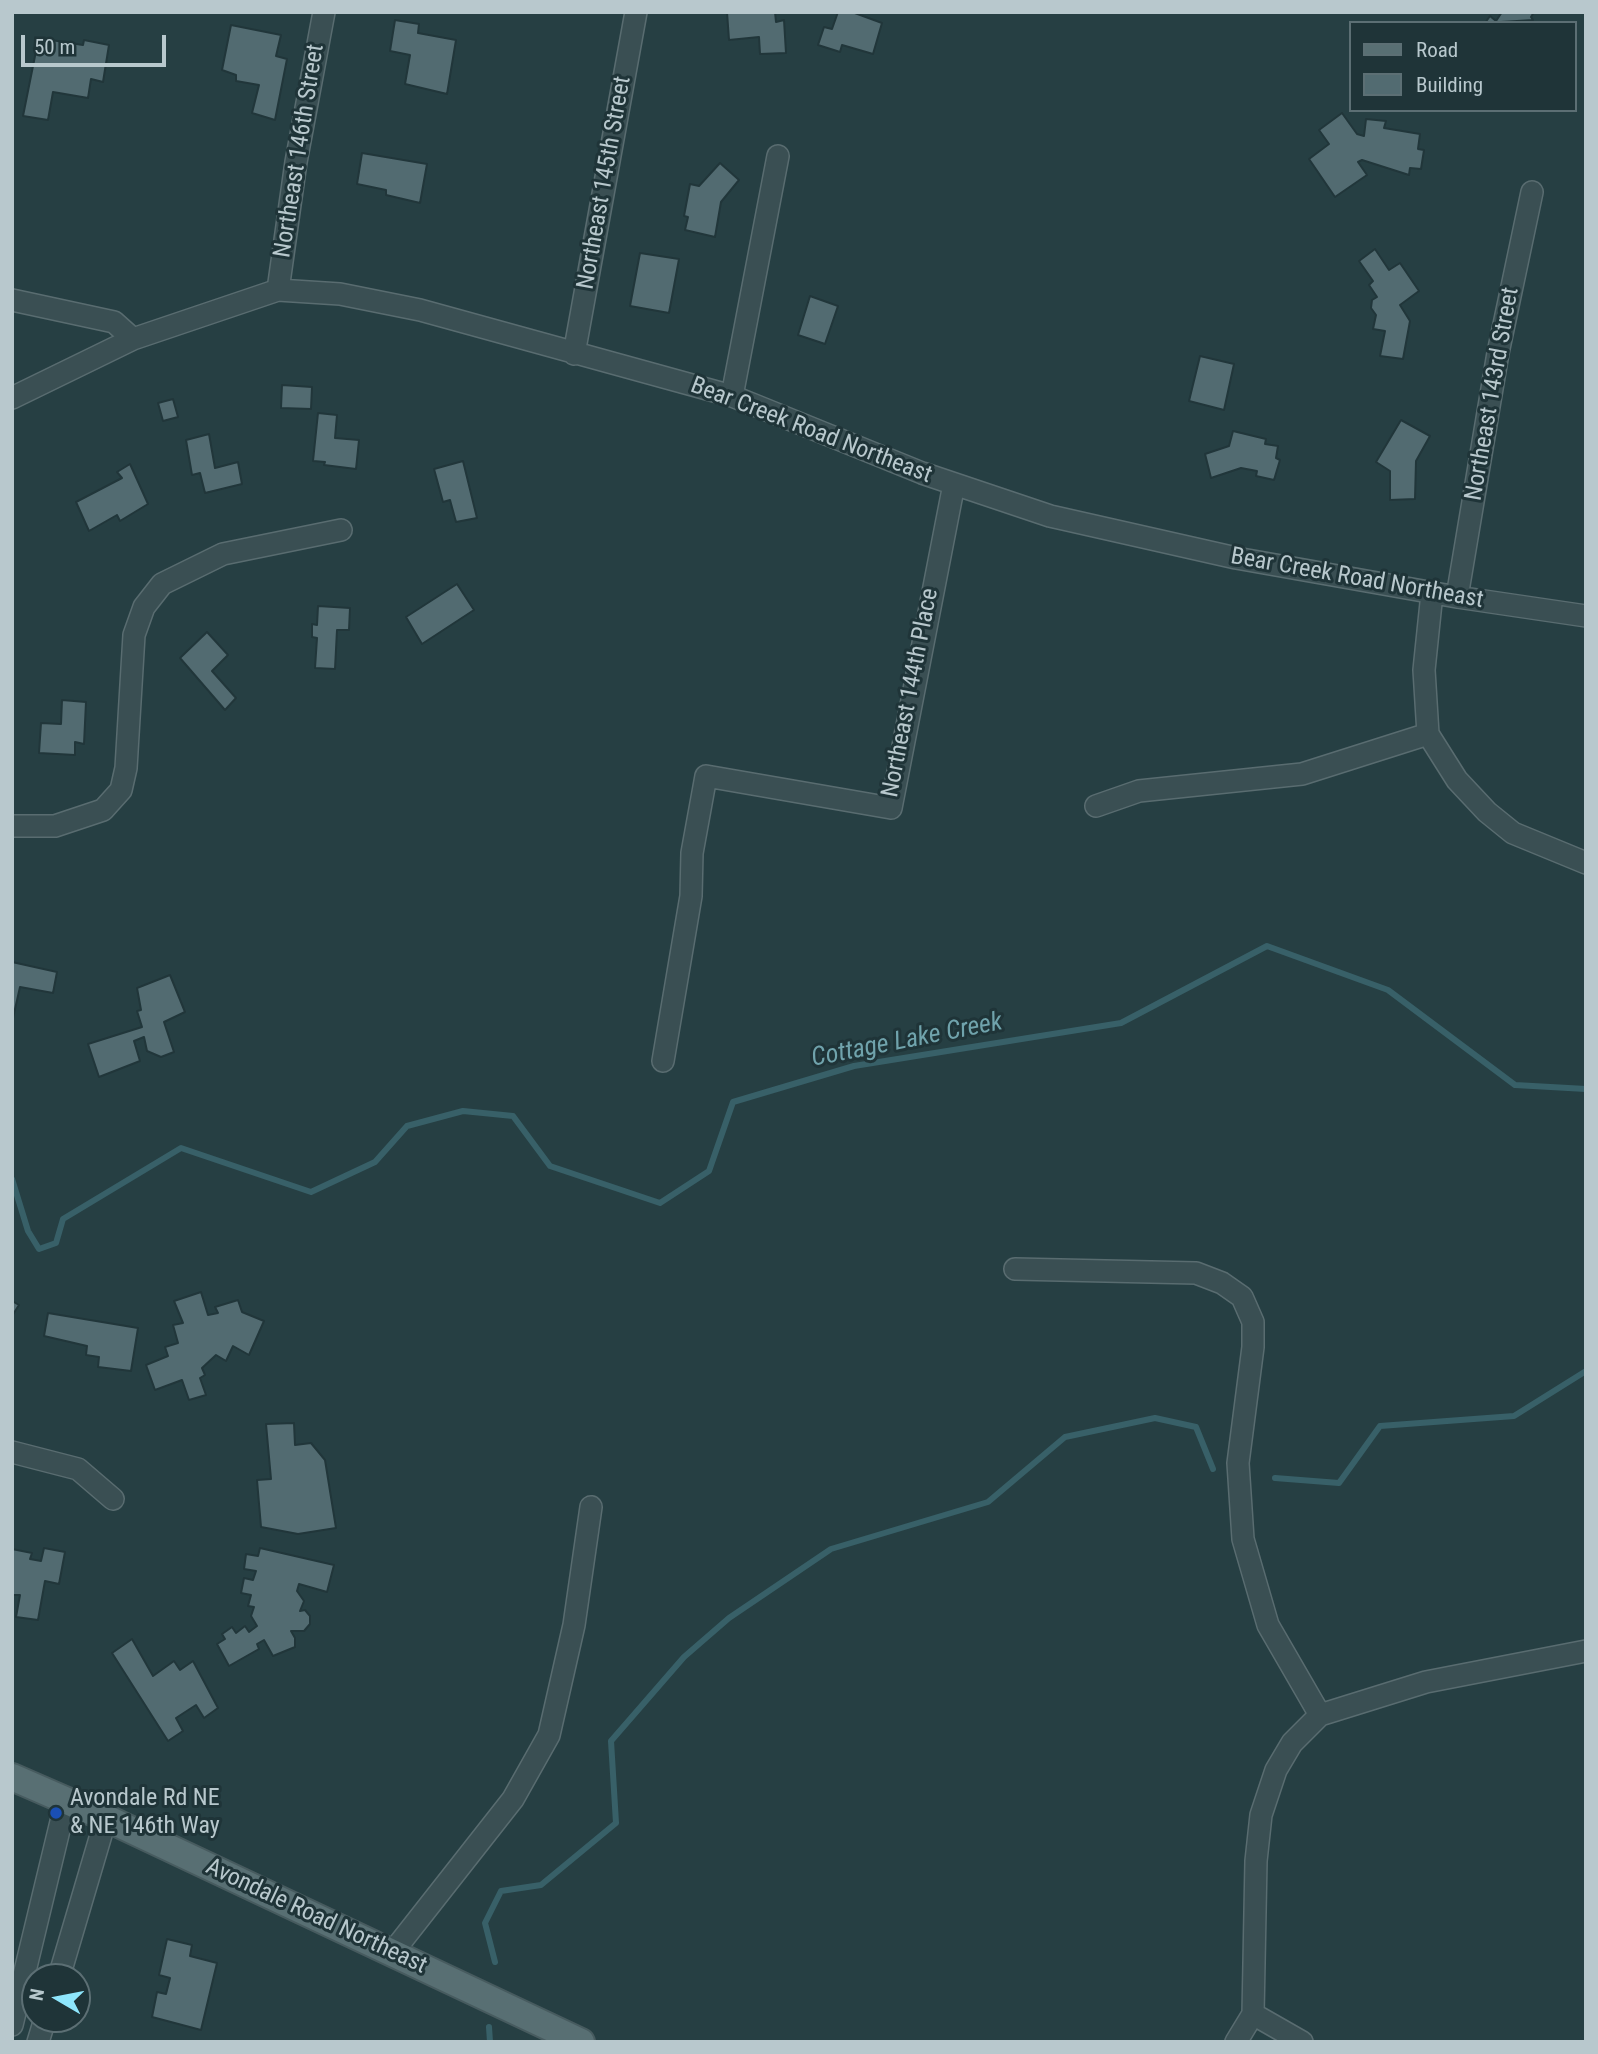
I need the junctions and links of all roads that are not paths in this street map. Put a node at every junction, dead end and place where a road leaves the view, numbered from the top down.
1 (324, 12) edge
2 (636, 12) edge
3 (778, 156) dead end
4 (1532, 192) dead end
5 (278, 290) junction
6 (12, 300) edge
7 (133, 339) junction
8 (574, 354) junction
9 (733, 396) junction
10 (12, 398) edge
11 (954, 484) junction
12 (341, 530) dead end
13 (1432, 593) junction
14 (1457, 597) junction
15 (1586, 616) edge
16 (1428, 734) junction
17 (1096, 806) dead end
18 (12, 826) edge
19 (1586, 863) edge
20 (663, 1061) dead end
21 (1015, 1269) dead end
22 (12, 1452) edge
23 (113, 1499) dead end
24 (591, 1507) dead end
25 (1586, 1651) edge
26 (1320, 1715) junction
27 (12, 1777) edge
28 (66, 1801) junction
29 (106, 1818) junction
30 (392, 1953) junction
31 (63, 1963) edge
32 (1252, 2014) junction
33 (12, 2025) edge
34 (580, 2042) edge
35 (1236, 2042) edge
36 (1302, 2042) edge

1 - 5 street, Northeast 146th Street
2 - 8 street, Northeast 145th Street
3 - 9 street
4 - 14 street, Northeast 143rd Street
5 - 7 street, Bear Creek Road Northeast
5 - 8 street, Bear Creek Road Northeast
6 - 7 street
7 - 10 street, Bear Creek Road Northeast
8 - 9 street, Bear Creek Road Northeast
9 - 11 street, Bear Creek Road Northeast
11 - 13 street, Bear Creek Road Northeast
11 - 20 street, Northeast 144th Place
12 - 18 street
13 - 14 street, Bear Creek Road Northeast
13 - 16 street
14 - 15 street, Bear Creek Road Northeast
16 - 17 street
16 - 19 street
21 - 26 street
22 - 23 street
24 - 30 street
25 - 26 street
26 - 32 street
27 - 28 main road, Avondale Road Northeast
28 - 29 main road, Avondale Road Northeast
28 - 33 street
29 - 30 main road, Avondale Road Northeast
29 - 31 street
30 - 34 main road, Avondale Road Northeast
32 - 35 street
32 - 36 street

